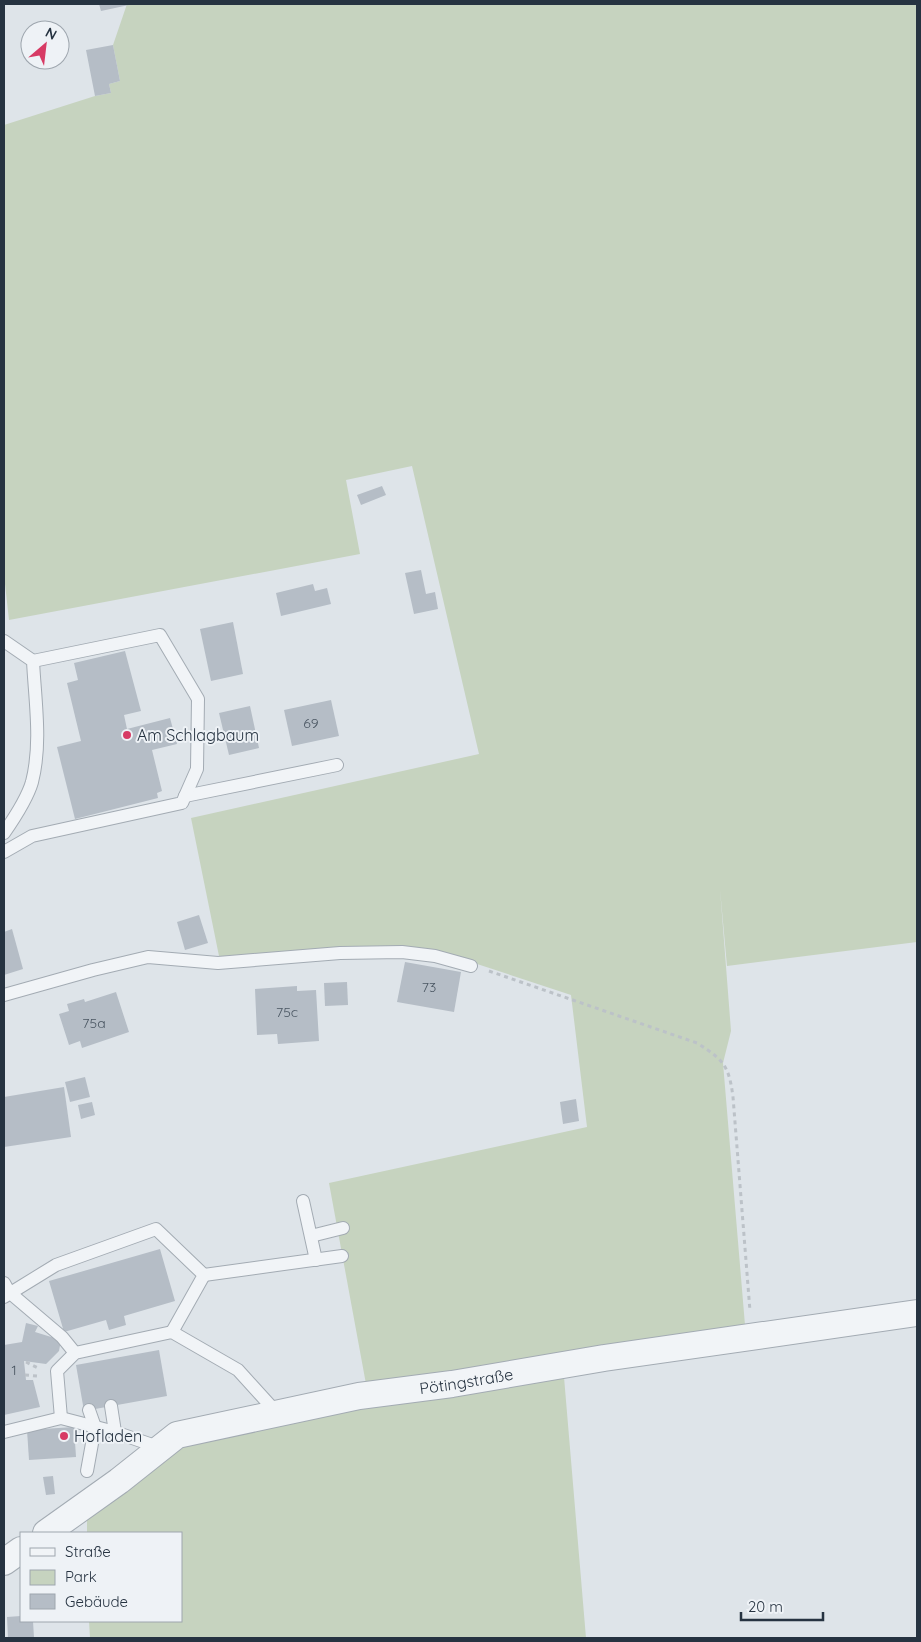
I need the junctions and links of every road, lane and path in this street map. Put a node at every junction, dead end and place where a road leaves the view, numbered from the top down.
1 (4, 641) edge
2 (33, 661) junction
3 (337, 765) dead end
4 (185, 796) junction
5 (4, 833) edge
6 (4, 852) edge
7 (472, 966) joint
8 (4, 996) edge
9 (303, 1201) dead end
10 (343, 1228) dead end
11 (311, 1236) junction
12 (342, 1256) dead end
13 (316, 1260) junction
14 (204, 1275) junction
15 (6, 1291) edge
16 (917, 1313) edge
17 (172, 1332) junction
18 (752, 1337) junction
19 (75, 1353) junction
20 (111, 1406) dead end
21 (89, 1410) dead end
22 (277, 1413) junction
23 (61, 1418) junction
24 (95, 1427) junction
25 (4, 1432) edge
26 (115, 1432) junction
27 (161, 1448) junction
28 (87, 1471) dead end
29 (47, 1532) edge
30 (20, 1551) edge
31 (4, 1562) edge

1 - 2 lane
2 - 4 lane
2 - 5 lane
3 - 4 lane
4 - 6 lane
7 - 8 lane
7 - 18 path
9 - 11 lane
10 - 11 lane
11 - 13 lane
12 - 13 lane
13 - 14 lane
14 - 15 lane
14 - 17 lane
15 - 19 lane
16 - 18 street, Pötingstraße
17 - 19 lane
17 - 22 lane
18 - 22 street, Pötingstraße
19 - 23 lane
20 - 26 lane
21 - 24 lane
22 - 27 street, Pötingstraße
23 - 24 lane
23 - 25 lane
24 - 26 lane
24 - 28 lane
26 - 27 lane
27 - 29 street, Pötingstraße
30 - 31 street

